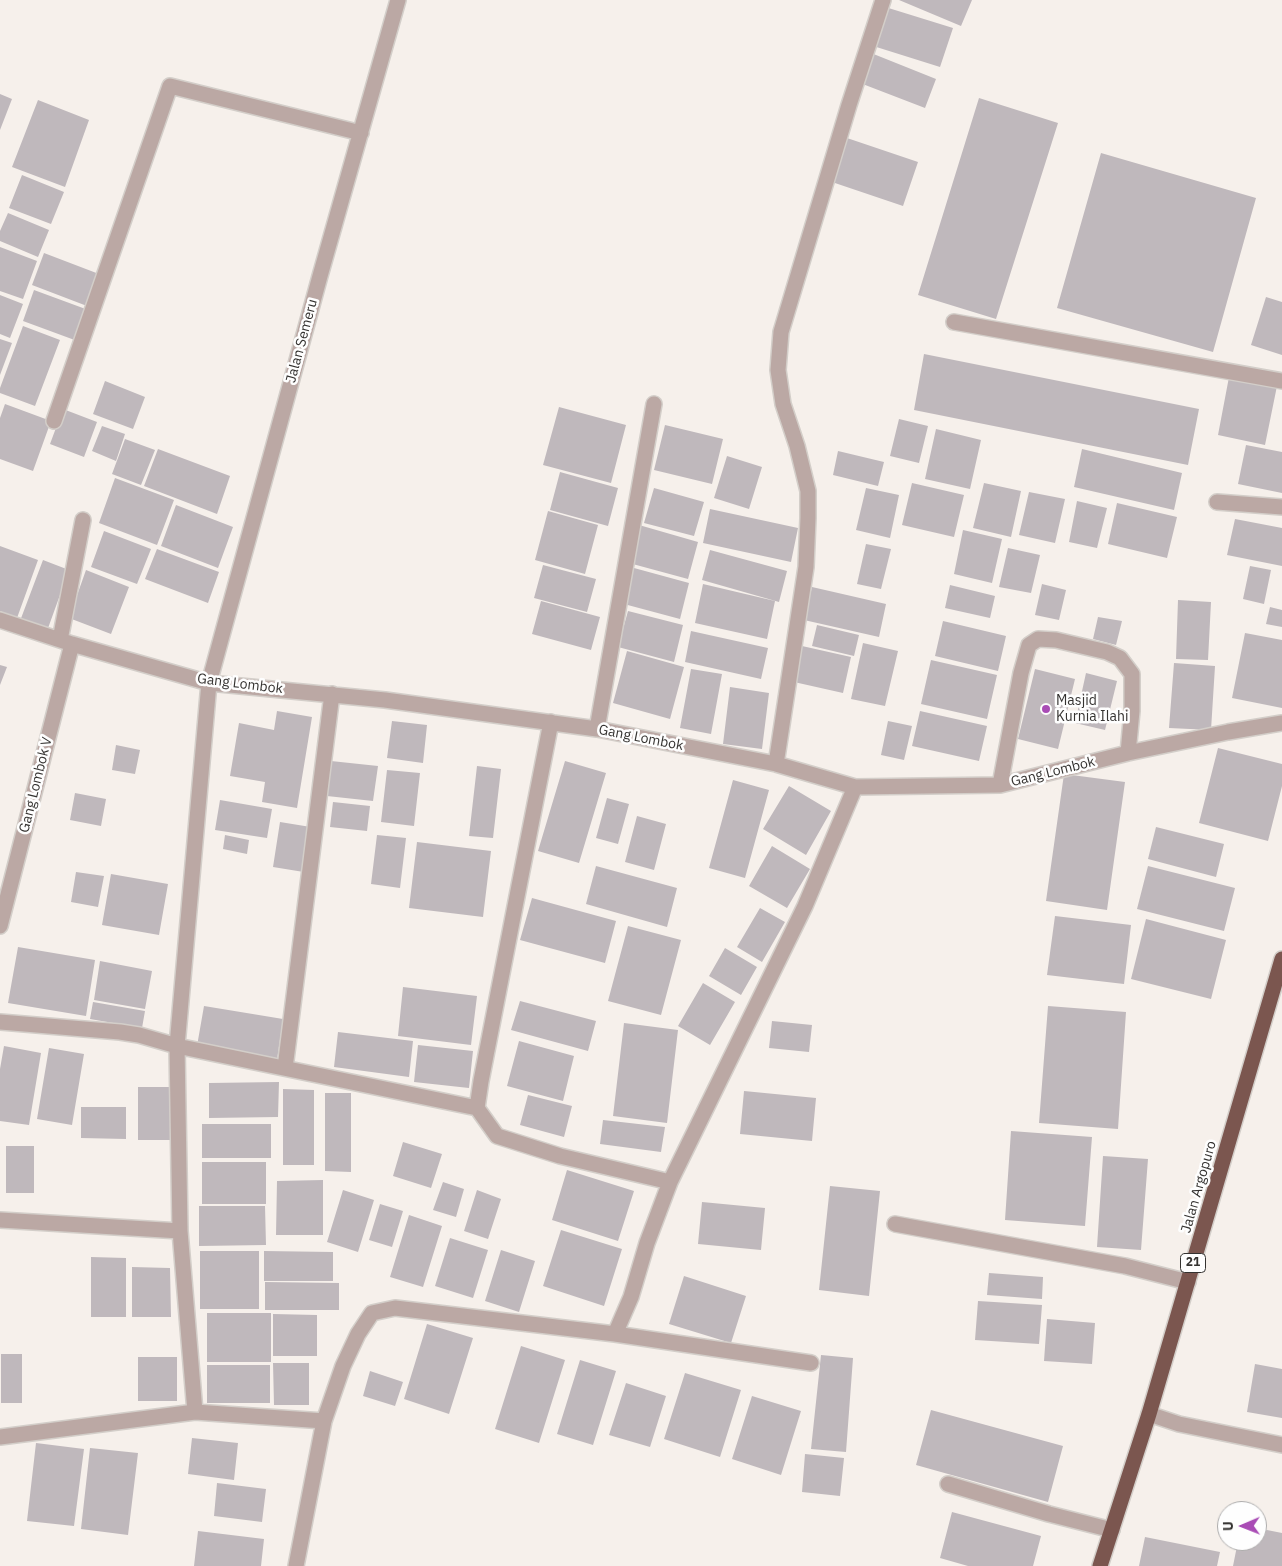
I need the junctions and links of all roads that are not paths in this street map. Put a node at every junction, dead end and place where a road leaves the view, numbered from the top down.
1 (398, 0) edge
2 (883, 0) edge
3 (361, 133) junction
4 (954, 322) dead end
5 (1282, 381) edge
6 (654, 404) dead end
7 (54, 421) dead end
8 (1217, 502) dead end
9 (1282, 507) edge
10 (83, 520) dead end
11 (0, 620) edge
12 (66, 642) junction
13 (209, 683) junction
14 (332, 694) junction
15 (551, 722) junction
16 (1282, 723) edge
17 (597, 729) junction
18 (1128, 753) junction
19 (776, 764) junction
20 (1000, 785) junction
21 (855, 787) junction
22 (0, 926) edge
23 (1282, 959) edge
24 (0, 1022) edge
25 (177, 1046) junction
26 (285, 1068) junction
27 (477, 1108) junction
28 (670, 1182) junction
29 (0, 1220) edge
30 (895, 1224) dead end
31 (180, 1231) junction
32 (1188, 1282) junction
33 (615, 1334) junction
34 (811, 1363) dead end
35 (195, 1412) junction
36 (1149, 1414) junction
37 (324, 1421) junction
38 (0, 1437) edge
39 (1282, 1445) edge
40 (948, 1484) dead end
41 (1112, 1530) junction
42 (296, 1566) edge
43 (1100, 1566) edge

1 - 3 street, Jalan Semeru
2 - 19 street
3 - 7 street
3 - 13 street, Jalan Semeru
4 - 5 street
6 - 17 street
8 - 9 street
10 - 12 street, Gang Lombok V
11 - 12 street, Gang Lombok
12 - 13 street, Gang Lombok
12 - 22 street, Gang Lombok V
13 - 14 street, Gang Lombok
13 - 25 street, Jalan Semeru
14 - 15 street, Gang Lombok
14 - 26 street
15 - 17 street, Gang Lombok
15 - 27 street
16 - 18 street, Gang Lombok
17 - 19 street, Gang Lombok
18 - 20 street, Gang Lombok
18 - 20 street
19 - 21 street, Gang Lombok
20 - 21 street, Gang Lombok
21 - 28 street
23 - 32 highway, Jalan Argopuro / 21
24 - 25 street
25 - 26 street
25 - 31 street, Jalan Semeru
26 - 27 street
27 - 28 street
28 - 33 street
29 - 31 street
30 - 32 street
31 - 35 street, Jalan Semeru
32 - 36 highway, Jalan Argopuro / 21
33 - 34 street
33 - 37 street
35 - 37 street
35 - 38 street
36 - 39 street
36 - 41 highway, Jalan Argopuro / 21
37 - 42 street
40 - 41 street
41 - 43 highway, Jalan Argopuro / 21

